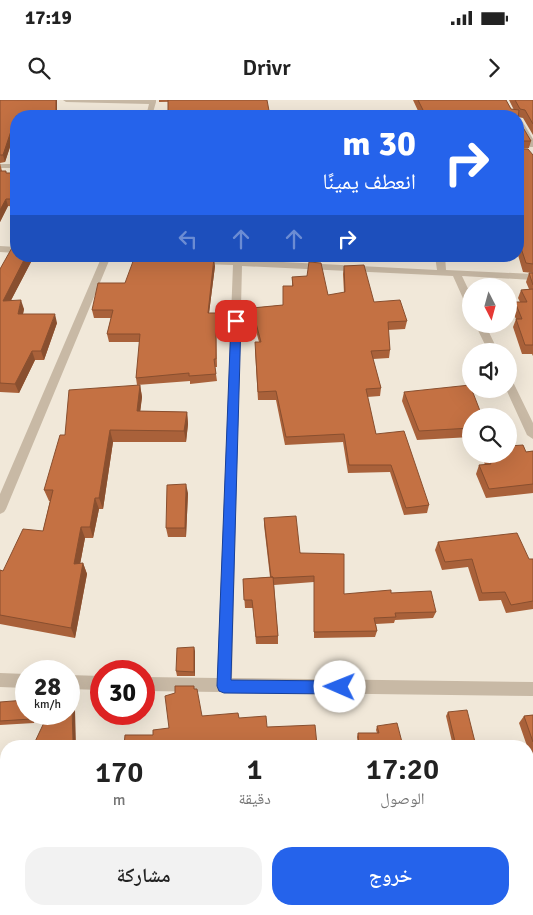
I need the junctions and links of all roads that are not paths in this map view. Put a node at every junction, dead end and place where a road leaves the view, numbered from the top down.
1 (66, 100) edge
2 (153, 101) edge
3 (524, 131) edge
4 (533, 145) edge
5 (104, 262) edge
6 (238, 262) edge
7 (272, 262) edge
8 (441, 262) edge
9 (442, 272) junction
10 (456, 273) junction
11 (533, 276) edge
12 (462, 286) edge
13 (516, 398) edge
14 (533, 435) edge
15 (0, 510) edge
16 (0, 680) edge
17 (15, 681) edge
18 (155, 684) edge
19 (224, 686) junction
20 (533, 689) edge

1 - 2 street
3 - 4 street
5 - 15 street
6 - 19 street
7 - 9 street
8 - 9 street
9 - 10 street
10 - 11 street
10 - 12 street
13 - 14 street
16 - 17 street
18 - 19 street
19 - 20 street

